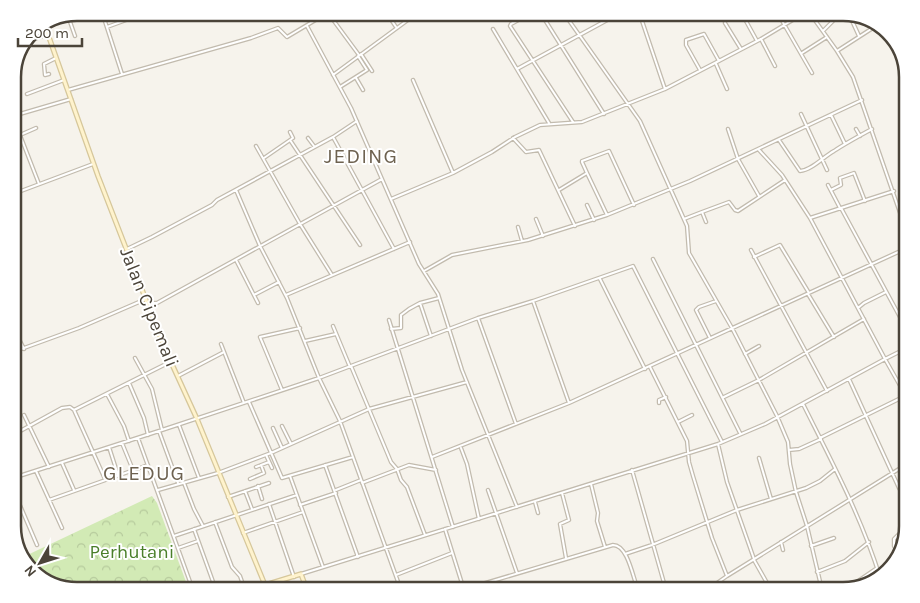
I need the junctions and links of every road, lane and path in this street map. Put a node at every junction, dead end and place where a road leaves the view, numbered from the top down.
1 (106, 21) edge
2 (124, 21) edge
3 (315, 21) edge
4 (335, 21) edge
5 (392, 21) edge
6 (407, 21) edge
7 (518, 21) edge
8 (546, 21) edge
9 (570, 21) edge
10 (606, 21) edge
11 (642, 21) edge
12 (746, 21) edge
13 (782, 21) edge
14 (793, 21) edge
15 (815, 21) edge
16 (833, 21) edge
17 (70, 22) edge
18 (852, 22) edge
19 (725, 23) dead end
20 (307, 26) junction
21 (785, 26) junction
22 (108, 27) junction
23 (397, 28) junction
24 (493, 29) dead end
25 (871, 29) edge
26 (47, 31) edge
27 (822, 31) junction
28 (48, 34) junction
29 (580, 35) junction
30 (75, 36) dead end
31 (859, 36) junction
32 (827, 37) junction
33 (37, 38) edge
34 (759, 40) junction
35 (562, 46) junction
36 (741, 49) junction
37 (837, 51) junction
38 (802, 53) junction
39 (359, 55) junction
40 (56, 58) junction
41 (532, 61) junction
42 (719, 61) junction
43 (716, 63) junction
44 (775, 66) dead end
45 (517, 69) junction
46 (372, 71) dead end
47 (701, 71) junction
48 (812, 73) dead end
49 (49, 74) dead end
50 (122, 74) junction
51 (333, 75) junction
52 (356, 78) junction
53 (64, 80) junction
54 (413, 80) dead end
55 (340, 87) junction
56 (665, 89) junction
57 (727, 89) dead end
58 (68, 90) junction
59 (363, 90) dead end
60 (27, 94) dead end
61 (71, 99) junction
62 (862, 100) junction
63 (629, 104) junction
64 (604, 114) junction
65 (801, 114) dead end
66 (830, 114) junction
67 (21, 115) edge
68 (356, 121) junction
69 (573, 122) junction
70 (549, 123) junction
71 (806, 126) junction
72 (36, 128) dead end
73 (856, 128) dead end
74 (728, 129) dead end
75 (872, 129) junction
76 (290, 132) dead end
77 (21, 135) edge
78 (860, 136) junction
79 (21, 137) edge
80 (332, 137) junction
81 (308, 138) dead end
82 (513, 138) junction
83 (290, 140) junction
84 (779, 140) junction
85 (845, 144) junction
86 (256, 146) dead end
87 (314, 146) junction
88 (759, 150) junction
89 (301, 154) junction
90 (264, 158) junction
91 (738, 159) junction
92 (822, 159) junction
93 (94, 164) junction
94 (827, 170) dead end
95 (272, 171) junction
96 (453, 173) junction
97 (587, 173) junction
98 (382, 179) junction
99 (785, 180) junction
100 (40, 184) junction
101 (828, 185) dead end
102 (236, 190) junction
103 (362, 190) junction
104 (559, 190) junction
105 (670, 190) junction
106 (831, 190) junction
107 (21, 191) edge
108 (894, 191) junction
109 (760, 198) junction
110 (391, 199) junction
111 (865, 201) junction
112 (587, 205) dead end
113 (634, 205) junction
114 (334, 206) junction
115 (899, 206) edge
116 (841, 209) junction
117 (702, 212) junction
118 (607, 215) junction
119 (810, 218) junction
120 (536, 219) dead end
121 (684, 219) junction
122 (594, 220) junction
123 (706, 222) dead end
124 (300, 224) junction
125 (575, 226) junction
126 (518, 227) dead end
127 (543, 236) junction
128 (522, 241) junction
129 (410, 242) junction
130 (360, 245) dead end
131 (260, 246) junction
132 (394, 248) junction
133 (127, 249) junction
134 (751, 250) dead end
135 (899, 252) edge
136 (754, 257) junction
137 (653, 258) dead end
138 (236, 260) junction
139 (871, 264) junction
140 (424, 272) junction
141 (332, 275) junction
142 (842, 277) junction
143 (600, 278) junction
144 (279, 282) junction
145 (886, 292) junction
146 (808, 293) junction
147 (254, 295) junction
148 (286, 295) junction
149 (439, 298) junction
150 (147, 301) junction
151 (533, 301) junction
152 (716, 301) junction
153 (157, 302) junction
154 (420, 303) junction
155 (258, 304) dead end
156 (781, 306) junction
157 (150, 308) junction
158 (858, 308) junction
159 (899, 314) edge
160 (478, 318) junction
161 (864, 319) junction
162 (388, 320) dead end
163 (333, 326) dead end
164 (300, 328) junction
165 (448, 328) junction
166 (732, 328) junction
167 (391, 329) junction
168 (336, 334) junction
169 (431, 336) junction
170 (710, 338) junction
171 (834, 338) junction
172 (305, 341) junction
173 (21, 342) edge
174 (221, 344) dead end
175 (697, 345) junction
176 (759, 346) dead end
177 (24, 348) junction
178 (21, 349) edge
179 (397, 349) junction
180 (224, 352) junction
181 (806, 352) junction
182 (899, 353) edge
183 (676, 354) junction
184 (745, 354) junction
185 (135, 358) dead end
186 (885, 360) junction
187 (171, 362) junction
188 (350, 366) junction
189 (650, 366) junction
190 (645, 368) junction
191 (144, 375) junction
192 (178, 376) junction
193 (319, 378) junction
194 (849, 379) junction
195 (759, 380) junction
196 (467, 382) junction
197 (129, 383) junction
198 (899, 383) edge
199 (282, 390) junction
200 (827, 391) junction
201 (107, 394) junction
202 (412, 397) junction
203 (666, 397) junction
204 (724, 398) junction
205 (899, 400) edge
206 (249, 402) junction
207 (244, 403) junction
208 (569, 403) junction
209 (659, 403) dead end
210 (803, 404) junction
211 (369, 409) junction
212 (74, 410) junction
213 (24, 415) dead end
214 (692, 415) dead end
215 (865, 415) junction
216 (777, 416) junction
217 (197, 419) junction
218 (340, 421) junction
219 (678, 422) junction
220 (516, 424) junction
221 (179, 425) junction
222 (29, 426) junction
223 (282, 426) dead end
224 (273, 428) dead end
225 (21, 430) edge
226 (161, 431) junction
227 (741, 434) junction
228 (148, 435) junction
229 (488, 435) junction
230 (138, 438) junction
231 (820, 438) junction
232 (129, 441) junction
233 (722, 442) junction
234 (122, 443) junction
235 (291, 444) junction
236 (718, 444) junction
237 (461, 447) junction
238 (109, 448) junction
239 (282, 448) junction
240 (789, 449) junction
241 (93, 453) junction
242 (271, 453) junction
243 (266, 455) junction
244 (688, 455) junction
245 (353, 457) junction
246 (432, 457) junction
247 (759, 458) dead end
248 (269, 462) junction
249 (62, 463) junction
250 (148, 465) junction
251 (261, 465) junction
252 (325, 465) junction
253 (49, 467) junction
254 (256, 467) dead end
255 (272, 468) dead end
256 (397, 469) junction
257 (835, 469) junction
258 (133, 470) junction
259 (436, 470) junction
260 (632, 470) junction
261 (899, 470) edge
262 (36, 471) junction
263 (218, 473) junction
264 (893, 474) junction
265 (118, 475) junction
266 (21, 476) edge
267 (290, 476) junction
268 (199, 478) junction
269 (105, 479) junction
270 (250, 479) dead end
271 (362, 481) junction
272 (184, 483) junction
273 (269, 483) dead end
274 (178, 484) junction
275 (590, 484) junction
276 (258, 486) junction
277 (899, 489) edge
278 (158, 490) junction
279 (488, 490) dead end
280 (74, 491) junction
281 (245, 491) junction
282 (335, 492) junction
283 (796, 492) junction
284 (562, 493) junction
285 (297, 495) junction
286 (228, 497) junction
287 (262, 499) dead end
288 (771, 499) junction
289 (49, 500) junction
290 (850, 500) junction
291 (535, 502) junction
292 (268, 504) junction
293 (300, 505) junction
294 (21, 508) edge
295 (517, 508) junction
296 (252, 510) junction
297 (737, 510) junction
298 (303, 512) junction
299 (538, 513) dead end
300 (495, 514) junction
301 (235, 515) junction
302 (479, 518) junction
303 (215, 522) junction
304 (275, 522) junction
305 (707, 522) junction
306 (203, 526) junction
307 (453, 526) junction
308 (807, 526) junction
309 (62, 528) dead end
310 (194, 529) junction
311 (445, 529) junction
312 (243, 533) junction
313 (425, 535) junction
314 (898, 535) edge
315 (174, 536) junction
316 (834, 538) dead end
317 (198, 541) junction
318 (781, 542) junction
319 (869, 542) junction
320 (37, 545) dead end
321 (652, 545) junction
322 (811, 546) junction
323 (605, 547) junction
324 (894, 547) edge
325 (178, 548) junction
326 (386, 548) junction
327 (783, 550) dead end
328 (452, 553) junction
329 (625, 554) junction
330 (358, 557) junction
331 (566, 559) junction
332 (754, 559) junction
333 (323, 568) junction
334 (877, 568) joint
335 (817, 572) junction
336 (301, 574) junction
337 (517, 574) junction
338 (395, 575) junction
339 (727, 576) junction
340 (294, 577) junction
341 (863, 578) edge
342 (190, 582) edge
343 (213, 582) edge
344 (242, 582) edge
345 (264, 582) edge
346 (276, 582) edge
347 (304, 582) edge
348 (398, 582) edge
349 (461, 582) edge
350 (490, 582) edge
351 (635, 582) edge
352 (663, 582) edge
353 (718, 582) edge
354 (767, 582) edge
355 (819, 582) edge

1 - 22 street
2 - 22 street
3 - 20 street
4 - 39 street
5 - 23 street
6 - 23 street
7 - 41 street
8 - 35 street
9 - 29 street
10 - 29 street
11 - 56 street
12 - 34 street
13 - 21 street
14 - 21 street
15 - 27 street
16 - 27 street
17 - 30 street
18 - 31 street
19 - 36 street
20 - 50 street
20 - 51 street
21 - 34 street
21 - 38 street
22 - 50 street
23 - 39 street
24 - 45 street
25 - 31 street
26 - 28 main road, Jalan Cipemali
27 - 32 street
28 - 33 street
28 - 40 main road, Jalan Cipemali
29 - 35 street
29 - 63 street
31 - 37 street
32 - 37 street
32 - 38 street
34 - 36 street
34 - 44 street
35 - 41 street
35 - 64 street
36 - 42 street
37 - 62 street
38 - 48 street
39 - 46 street
39 - 51 street
39 - 52 street
40 - 49 street
40 - 53 main road, Jalan Cipemali
41 - 45 street
41 - 69 street
42 - 43 street
42 - 47 street
43 - 47 street
43 - 57 street
45 - 70 street
47 - 56 street
50 - 58 street
51 - 55 street
52 - 55 street
52 - 59 street
53 - 58 main road, Jalan Cipemali
53 - 60 street
54 - 96 street
55 - 68 street
56 - 63 street
58 - 61 main road, Jalan Cipemali
61 - 67 street
61 - 93 main road, Jalan Cipemali
62 - 66 street
62 - 75 street
63 - 64 street
63 - 105 street
64 - 69 street
65 - 71 street
66 - 71 street
66 - 85 street
68 - 80 street
68 - 98 street
69 - 70 street
70 - 82 street
71 - 84 street
71 - 92 street
72 - 77 street
73 - 78 street
74 - 91 street
75 - 78 street
75 - 108 street
76 - 83 street
78 - 85 street
79 - 100 street
80 - 87 street
80 - 103 street
81 - 87 street
82 - 96 street
82 - 104 street
83 - 89 street
83 - 90 street
84 - 88 street
84 - 92 street
85 - 92 street
86 - 90 street
87 - 89 street
88 - 91 street
88 - 99 street
89 - 95 street
89 - 114 street
90 - 95 street
91 - 105 street
91 - 109 street
92 - 94 street
93 - 100 street
93 - 133 main road, Jalan Cipemali
95 - 102 street
95 - 124 street
96 - 110 street
97 - 104 street
97 - 113 street
97 - 118 street
98 - 103 street
98 - 110 street
99 - 109 street
99 - 119 street
100 - 107 street
101 - 106 street
102 - 131 street
102 - 133 street
103 - 114 street
103 - 132 street
104 - 125 street
105 - 113 street
105 - 121 street
106 - 111 street
106 - 116 street
108 - 111 street
108 - 115 street
109 - 117 street
110 - 129 street
111 - 116 street
112 - 122 street
113 - 118 street
114 - 124 street
114 - 130 street
116 - 119 street
116 - 139 street
117 - 121 street
117 - 123 street
118 - 122 street
119 - 142 street
120 - 127 street
121 - 152 street
122 - 125 street
124 - 131 street
124 - 141 street
125 - 127 street
126 - 128 street
127 - 128 street
128 - 140 street
129 - 132 street
129 - 140 street
131 - 138 street
131 - 144 street
132 - 141 street
133 - 150 main road, Jalan Cipemali
134 - 136 street
135 - 139 street
136 - 146 street
136 - 156 street
137 - 175 street
138 - 147 street
138 - 153 street
139 - 142 street
139 - 145 street
140 - 149 street
141 - 148 street
142 - 146 street
142 - 158 street
143 - 151 street
143 - 183 street
143 - 190 street
144 - 147 street
144 - 148 street
145 - 158 street
145 - 159 street
146 - 156 street
146 - 171 street
147 - 155 street
148 - 164 street
149 - 154 street
149 - 165 street
150 - 153 street
150 - 157 main road, Jalan Cipemali
150 - 177 street
151 - 160 street
151 - 208 street
152 - 166 street
152 - 170 street
153 - 157 street
154 - 167 street
154 - 169 street
156 - 166 street
156 - 181 street
157 - 187 main road, Jalan Cipemali
158 - 161 street
160 - 165 street
160 - 220 street
161 - 171 street
161 - 186 street
162 - 167 street
163 - 168 street
164 - 172 street
164 - 199 street
165 - 169 street
165 - 196 street
166 - 170 street
166 - 184 street
167 - 179 street
168 - 172 street
168 - 188 street
169 - 179 street
170 - 175 street
171 - 181 street
172 - 193 street
173 - 177 street
174 - 180 street
175 - 183 street
175 - 204 street
176 - 184 street
177 - 178 street
179 - 188 street
179 - 202 street
180 - 192 street
180 - 207 street
181 - 195 street
181 - 200 street
182 - 186 street
183 - 189 street
183 - 233 street
184 - 195 street
185 - 191 street
186 - 194 street
186 - 198 street
187 - 191 street
187 - 192 main road, Jalan Cipemali
188 - 193 street
188 - 211 street
189 - 190 street
189 - 203 street
190 - 208 street
191 - 197 street
191 - 226 street
192 - 217 main road, Jalan Cipemali
193 - 199 street
193 - 218 street
194 - 200 street
194 - 215 street
195 - 204 street
195 - 216 street
196 - 202 street
196 - 229 street
197 - 201 street
197 - 228 street
199 - 206 street
200 - 210 street
201 - 212 street
201 - 232 street
202 - 211 street
202 - 246 street
203 - 209 street
203 - 219 street
204 - 227 street
205 - 215 street
206 - 207 street
206 - 242 street
207 - 217 street
208 - 220 street
210 - 216 street
210 - 231 street
211 - 218 street
211 - 256 street
212 - 222 street
212 - 241 street
213 - 222 street
214 - 219 street
215 - 231 street
215 - 264 street
216 - 227 street
216 - 240 street
217 - 221 street
217 - 263 main road, Jalan Cipemali
218 - 235 street
218 - 245 street
219 - 244 street
220 - 229 street
221 - 226 street
221 - 268 street
222 - 225 street
222 - 253 street
223 - 235 street
224 - 239 street
226 - 228 street
226 - 274 street
227 - 233 street
228 - 230 street
229 - 237 street
229 - 295 street
230 - 232 street
230 - 250 street
231 - 240 street
231 - 257 street
232 - 234 street
233 - 236 street
234 - 238 street
234 - 258 street
235 - 239 street
236 - 244 street
236 - 297 street
237 - 246 street
237 - 302 street
238 - 241 street
238 - 265 street
239 - 242 street
240 - 283 street
241 - 249 street
241 - 269 street
242 - 243 street
242 - 267 street
243 - 248 street
243 - 263 street
244 - 260 street
244 - 305 street
245 - 252 street
245 - 271 street
246 - 259 street
247 - 288 street
248 - 251 street
248 - 255 street
249 - 253 street
249 - 280 street
250 - 258 street
250 - 278 street
251 - 254 street
251 - 270 street
252 - 267 street
252 - 282 street
253 - 262 street
256 - 259 street
256 - 271 street
256 - 313 street
257 - 283 street
257 - 290 street
258 - 265 street
259 - 307 street
260 - 275 street
260 - 321 street
261 - 264 street
262 - 266 street
262 - 289 street
263 - 268 street
263 - 286 main road, Jalan Cipemali
264 - 277 street
264 - 290 street
265 - 269 street
267 - 285 street
268 - 272 street
269 - 280 street
271 - 282 street
271 - 326 street
272 - 274 street
272 - 306 street
273 - 276 street
274 - 278 street
275 - 284 street
275 - 323 street
276 - 281 street
276 - 287 street
278 - 315 street
279 - 300 street
280 - 289 street
281 - 286 street
281 - 296 street
282 - 293 street
282 - 330 street
283 - 288 street
283 - 308 street
284 - 291 street
284 - 331 street
285 - 292 street
285 - 293 street
286 - 301 main road, Jalan Cipemali
288 - 297 street
289 - 309 street
290 - 308 street
290 - 319 street
291 - 295 street
291 - 299 street
292 - 296 street
292 - 304 street
293 - 298 street
294 - 320 street
295 - 300 street
296 - 301 street
297 - 305 street
297 - 332 street
298 - 304 street
298 - 333 street
300 - 302 street
300 - 337 street
301 - 303 street
301 - 312 main road, Jalan Cipemali
302 - 307 street
303 - 306 street
303 - 344 street
304 - 312 street
304 - 340 street
305 - 321 street
305 - 339 street
306 - 310 street
307 - 311 street
308 - 318 street
308 - 322 street
310 - 315 street
310 - 317 street
311 - 313 street
311 - 328 street
312 - 345 main road, Jalan Cipemali
313 - 326 street
314 - 324 street
315 - 325 street
316 - 322 street
317 - 325 street
317 - 343 street
318 - 327 street
318 - 332 street
319 - 334 street
319 - 335 street
321 - 329 street
321 - 352 street
322 - 335 street
323 - 329 street
323 - 331 street
325 - 342 street
326 - 330 street
326 - 338 street
328 - 338 street
328 - 349 street
329 - 351 street
330 - 333 street
331 - 337 street
332 - 339 street
332 - 354 street
333 - 336 street
334 - 341 street
335 - 355 street
336 - 340 main road
336 - 347 main road
337 - 350 street
338 - 348 street
339 - 353 street
340 - 346 main road

